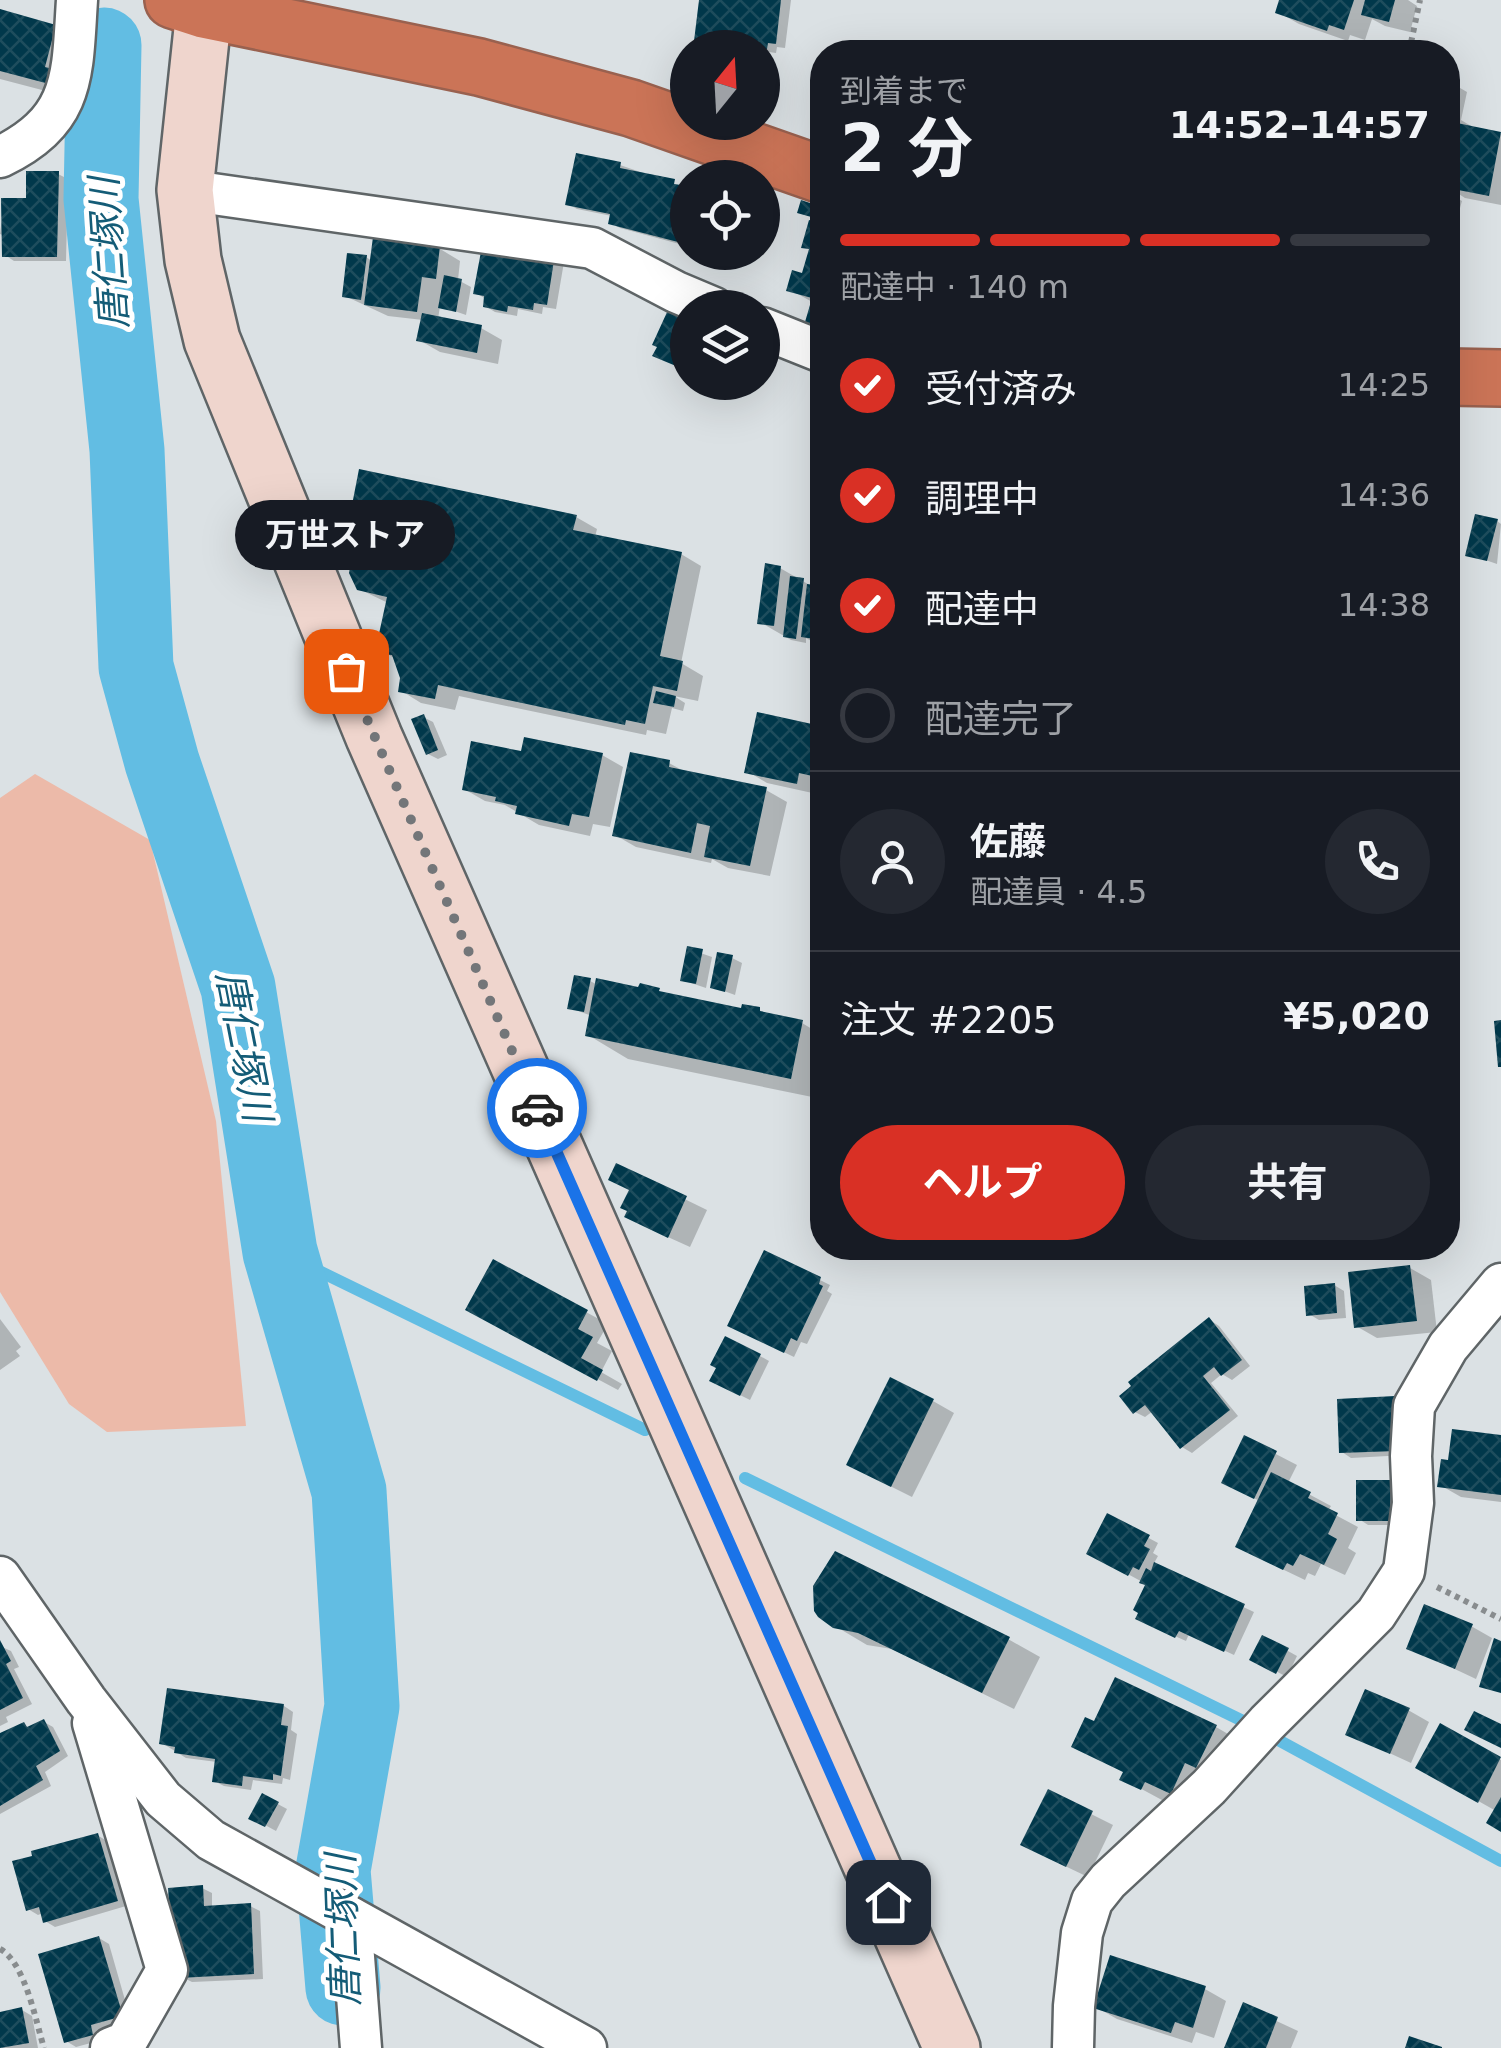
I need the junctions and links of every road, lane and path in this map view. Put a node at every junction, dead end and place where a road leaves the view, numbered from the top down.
1 (77, 0) edge
2 (1420, 0) edge
3 (188, 5) edge
4 (1411, 40) edge
5 (0, 157) edge
6 (810, 171) edge
7 (185, 190) junction
8 (672, 290) edge
9 (780, 335) edge
10 (810, 347) edge
11 (1460, 377) edge
12 (1501, 378) edge
13 (1501, 1284) edge
14 (1404, 1571) junction
15 (0, 1577) edge
16 (1501, 1619) edge
17 (86, 1700) junction
18 (352, 1918) junction
19 (0, 1950) edge
20 (44, 2048) edge
21 (111, 2048) edge
22 (361, 2048) edge
23 (586, 2048) edge
24 (952, 2048) edge
25 (1073, 2048) edge

1 - 5 street
2 - 4 path
3 - 6 highway
3 - 7 street
7 - 8 street
7 - 24 street
9 - 10 street
11 - 12 highway
13 - 14 street
14 - 16 path
14 - 25 street
15 - 17 street
17 - 18 street
17 - 21 street
18 - 22 street
18 - 23 street
19 - 20 path

